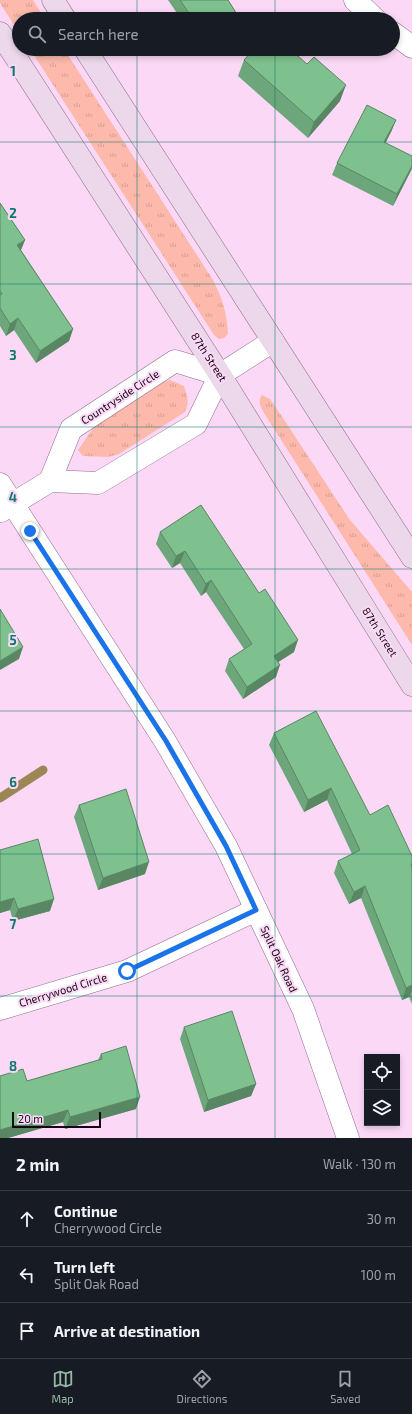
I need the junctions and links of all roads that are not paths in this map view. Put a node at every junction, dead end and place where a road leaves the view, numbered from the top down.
1 (53, 0) edge
2 (355, 0) edge
3 (61, 12) edge
4 (368, 12) edge
5 (0, 34) edge
6 (400, 38) edge
7 (412, 47) edge
8 (12, 53) edge
9 (14, 56) edge
10 (90, 56) edge
11 (273, 341) junction
12 (220, 375) junction
13 (50, 481) junction
14 (0, 484) edge
15 (6, 508) edge
16 (412, 557) edge
17 (412, 685) edge
18 (256, 910) junction
19 (0, 1010) edge
20 (348, 1138) edge

1 - 3 street
2 - 4 street
5 - 8 street, 87th Street
6 - 7 street
9 - 12 street, 87th Street
10 - 11 street
11 - 12 street
11 - 16 street
12 - 13 street
12 - 13 street, Countryside Circle
12 - 17 street, 87th Street
13 - 15 street
14 - 15 street, Split Oak Road
15 - 18 street, Split Oak Road
18 - 19 street, Cherrywood Circle
18 - 20 street, Split Oak Road

